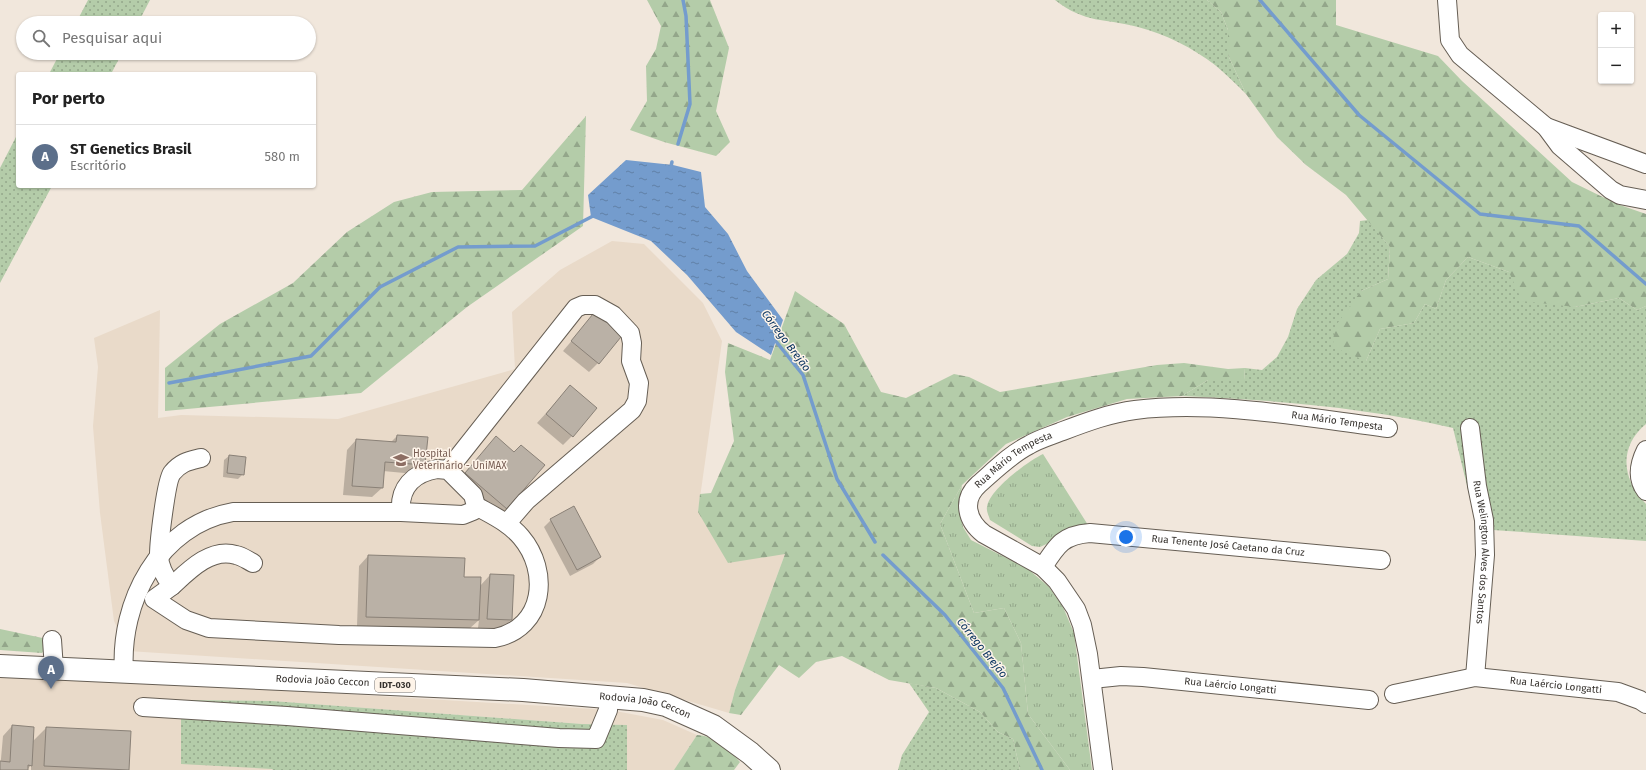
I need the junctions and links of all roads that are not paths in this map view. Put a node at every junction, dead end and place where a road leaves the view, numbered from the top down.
1 (1447, 0) edge
2 (1546, 127) junction
3 (1646, 164) edge
4 (1646, 200) edge
5 (1388, 428) dead end
6 (1470, 428) dead end
7 (1646, 450) edge
8 (201, 458) dead end
9 (448, 470) junction
10 (1646, 491) edge
11 (476, 506) junction
12 (401, 512) junction
13 (507, 523) junction
14 (159, 556) junction
15 (1381, 560) dead end
16 (253, 563) dead end
17 (1043, 567) junction
18 (172, 586) junction
19 (154, 598) junction
20 (130, 610) junction
21 (52, 640) dead end
22 (0, 666) edge
23 (54, 669) junction
24 (124, 673) junction
25 (1475, 677) junction
26 (1092, 679) junction
27 (1394, 694) dead end
28 (609, 696) junction
29 (1369, 700) dead end
30 (1646, 704) edge
31 (143, 707) dead end
32 (769, 770) edge
33 (1103, 770) edge

1 - 2 street
2 - 3 street
2 - 4 street
5 - 17 street, Rua Mário Tempesta
6 - 25 street, Rua Welington Alves dos Santos
7 - 10 street
8 - 14 street
9 - 11 street
9 - 12 street
9 - 13 street
11 - 12 street
11 - 13 street
12 - 14 street
13 - 19 street
14 - 18 street
14 - 20 street
15 - 17 street, Rua Tenente José Caetano da Cruz
16 - 18 street
17 - 26 street, Rua Mário Tempesta
18 - 19 street
19 - 20 street
20 - 24 street
21 - 23 street
22 - 23 main road, Rodovia João Ceccon / IDT-030
23 - 24 main road, Rodovia João Ceccon / IDT-030
24 - 28 main road, Rodovia João Ceccon / IDT-030
25 - 27 street, Rua Laércio Longatti
25 - 30 street, Rua Laércio Longatti
26 - 29 street, Rua Laércio Longatti
26 - 33 street, Rua Mário Tempesta
28 - 31 street
28 - 32 main road, Rodovia João Ceccon / IDT-030

